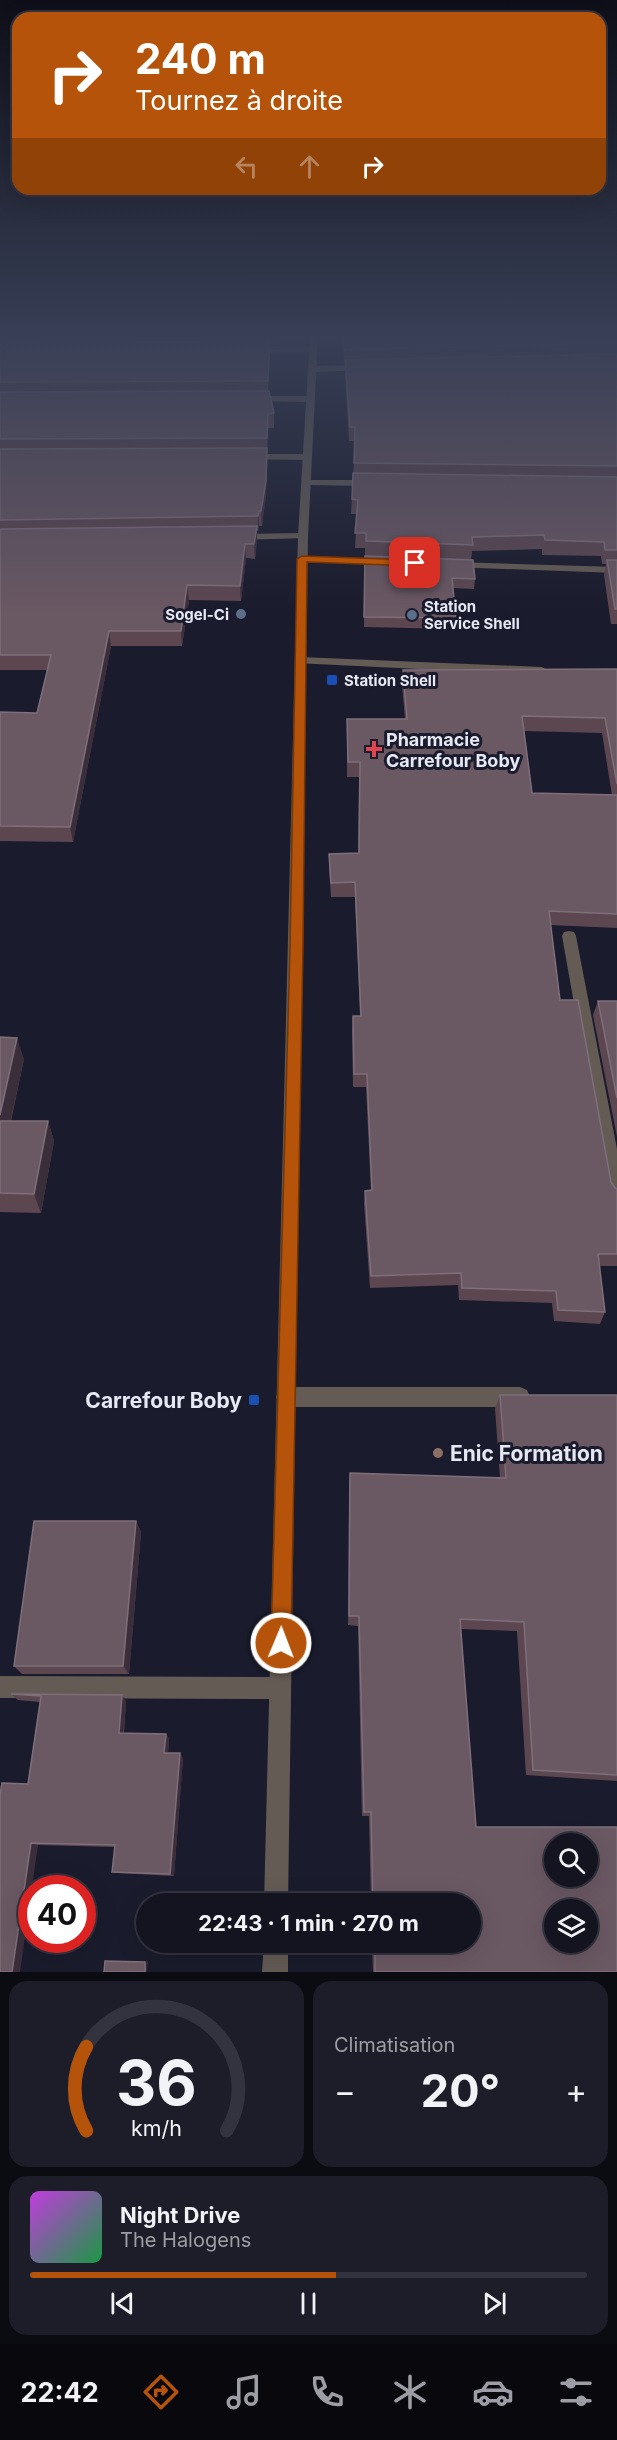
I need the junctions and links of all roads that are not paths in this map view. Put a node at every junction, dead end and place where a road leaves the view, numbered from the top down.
1 (309, 429) edge
2 (236, 457) edge
3 (307, 457) junction
4 (305, 482) junction
5 (377, 483) edge
6 (303, 536) junction
7 (221, 537) edge
8 (302, 559) junction
9 (395, 562) edge
10 (442, 564) edge
11 (617, 570) edge
12 (300, 661) junction
13 (558, 671) edge
14 (569, 936) dead end
15 (617, 1194) edge
16 (286, 1397) junction
17 (534, 1397) edge
18 (0, 1687) edge
19 (280, 1688) junction
20 (276, 1893) edge
21 (276, 1953) edge
22 (275, 1972) edge

1 - 3 street
2 - 3 street
3 - 4 street
4 - 5 street
4 - 6 street
6 - 7 street
6 - 8 street
8 - 9 street
8 - 12 street
10 - 11 street
12 - 13 street
12 - 16 street
14 - 15 street
16 - 17 street
16 - 19 street
18 - 19 street
19 - 20 street
21 - 22 street

